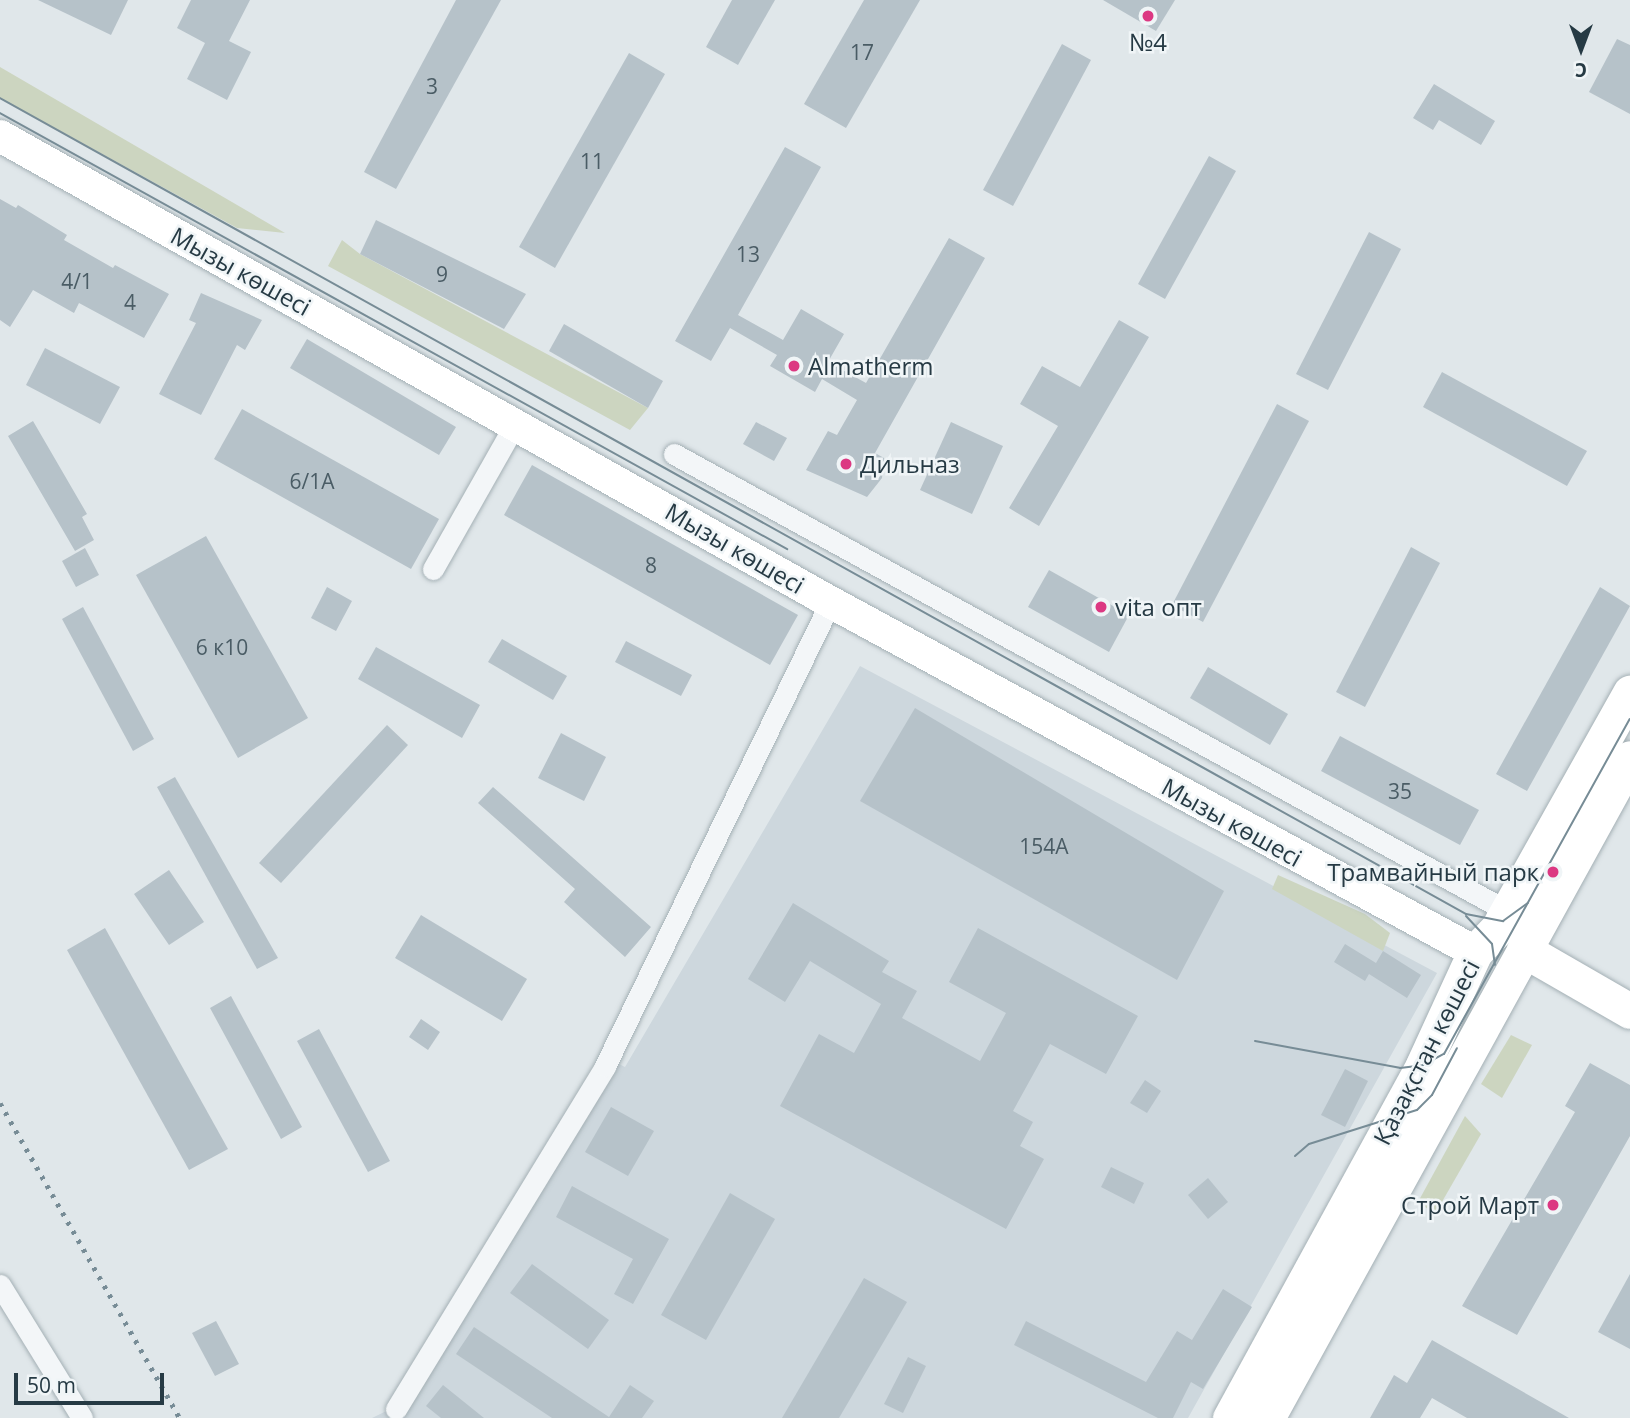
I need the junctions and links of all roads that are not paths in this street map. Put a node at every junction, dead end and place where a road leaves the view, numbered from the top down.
1 (0, 136) edge
2 (515, 424) junction
3 (674, 454) dead end
4 (433, 569) dead end
5 (831, 601) junction
6 (1630, 693) edge
7 (1630, 758) edge
8 (1553, 897) junction
9 (1507, 911) junction
10 (1524, 950) junction
11 (1475, 952) junction
12 (1574, 979) junction
13 (1495, 1002) junction
14 (1630, 1011) edge
15 (1353, 1228) junction
16 (0, 1285) edge
17 (396, 1409) dead end
18 (82, 1418) edge
19 (1230, 1418) edge
20 (1267, 1418) edge

1 - 2 main road, Мызы көшесі
2 - 4 street
2 - 5 main road, Мызы көшесі
3 - 9 street
5 - 11 main road, Мызы көшесі
5 - 17 street
6 - 9 main road, Қазақстан көшесі
7 - 8 main road, Қазақстан көшесі
8 - 10 main road, Қазақстан көшесі
8 - 12 main road
9 - 11 main road, Қазақстан көшесі
10 - 11 main road
10 - 12 main road
10 - 13 main road, Қазақстан көшесі
11 - 15 main road, Қазақстан көшесі
12 - 13 main road
12 - 14 main road
13 - 15 main road, Қазақстан көшесі
15 - 19 main road, Қазақстан көшесі
15 - 20 main road, Қазақстан көшесі
16 - 18 street

